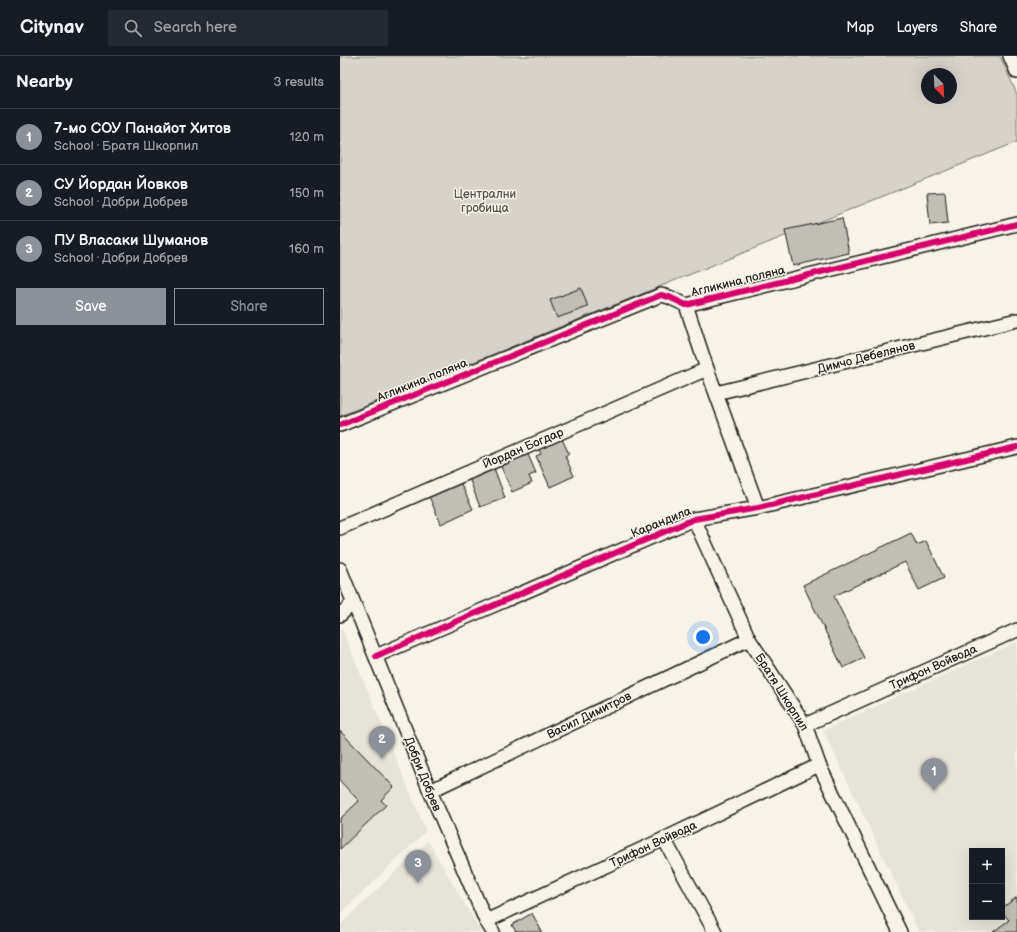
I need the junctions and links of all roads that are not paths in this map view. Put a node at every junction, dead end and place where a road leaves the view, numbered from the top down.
1 (1010, 56) edge
2 (1017, 72) edge
3 (1017, 224) edge
4 (686, 305) junction
5 (1017, 320) edge
6 (707, 369) junction
7 (716, 393) junction
8 (340, 425) edge
9 (1017, 446) edge
10 (758, 508) junction
11 (694, 519) junction
12 (340, 528) edge
13 (340, 569) edge
14 (354, 603) junction
15 (340, 615) edge
16 (1017, 630) edge
17 (749, 639) junction
18 (376, 656) junction
19 (805, 725) junction
20 (819, 765) junction
21 (430, 791) junction
22 (664, 839) junction
23 (489, 927) edge
24 (715, 932) edge
25 (900, 932) edge

1 - 2 street
3 - 4 street, Агликина поляна
4 - 6 street
4 - 8 street, Агликина поляна
5 - 7 street, Димчо Дебелянов
6 - 7 street
6 - 12 street, Йордан Богдар
7 - 10 street
9 - 10 street, Карандила
10 - 11 street, Карандила
11 - 17 street, Братя Шкорпил
11 - 18 street, Карандила
13 - 14 street, Добри Добрев
14 - 15 street
14 - 18 street, Добри Добрев
16 - 19 street, Трифон Войвода
17 - 19 street, Братя Шкорпил
17 - 21 street, Васил Димитров
18 - 21 street, Добри Добрев
19 - 20 street, Братя Шкорпил
20 - 22 street, Трифон Войвода
20 - 25 street, Братя Шкорпил
21 - 23 street, Добри Добрев
22 - 23 street, Трифон Войвода
22 - 24 street

